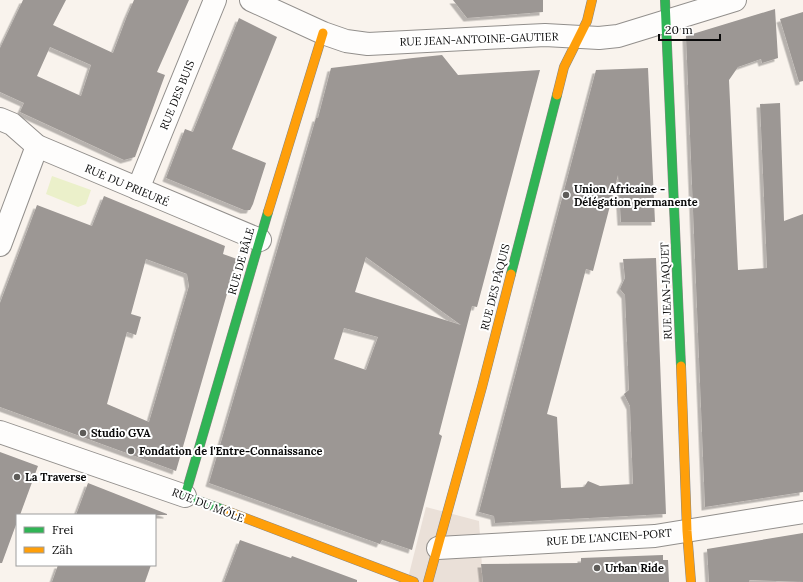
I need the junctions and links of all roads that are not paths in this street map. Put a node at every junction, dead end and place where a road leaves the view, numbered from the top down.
1 (215, 0) edge
2 (251, 0) edge
3 (592, 0) edge
4 (674, 0) edge
5 (735, 0) edge
6 (665, 10) edge
7 (701, 10) junction
8 (323, 33) junction
9 (578, 37) junction
10 (0, 119) edge
11 (37, 146) junction
12 (138, 190) junction
13 (260, 240) junction
14 (0, 245) edge
15 (0, 432) edge
16 (185, 496) junction
17 (803, 512) edge
18 (688, 531) junction
19 (438, 548) junction
20 (414, 582) edge
21 (428, 582) edge
22 (691, 582) edge

1 - 12 street, RUE DES BUIS
2 - 8 street, RUE JEAN-ANTOINE-GAUTIER
3 - 9 street, RUE DES PÂQUIS
4 - 7 street
5 - 7 street, RUE JEAN-ANTOINE-GAUTIER
6 - 7 street, RUE JEAN-ANTOINE-GAUTIER
6 - 9 street, RUE JEAN-ANTOINE-GAUTIER
6 - 18 street, RUE JEAN-JAQUET
8 - 9 street, RUE JEAN-ANTOINE-GAUTIER
8 - 13 street, RUE DE BÂLE
9 - 19 street, RUE DES PÂQUIS
10 - 11 street, RUE DU PRIEURÉ
11 - 12 street, RUE DU PRIEURÉ
11 - 14 street
12 - 13 street, RUE DU PRIEURÉ
13 - 16 street, RUE DE BÂLE
15 - 16 street, RUE DU MÔLE
16 - 20 street, RUE DU MÔLE
17 - 18 street, RUE DE L'ANCIEN-PORT
18 - 19 street, RUE DE L'ANCIEN-PORT
18 - 22 street, RUE JEAN-JAQUET
19 - 21 street, RUE DES PÂQUIS

